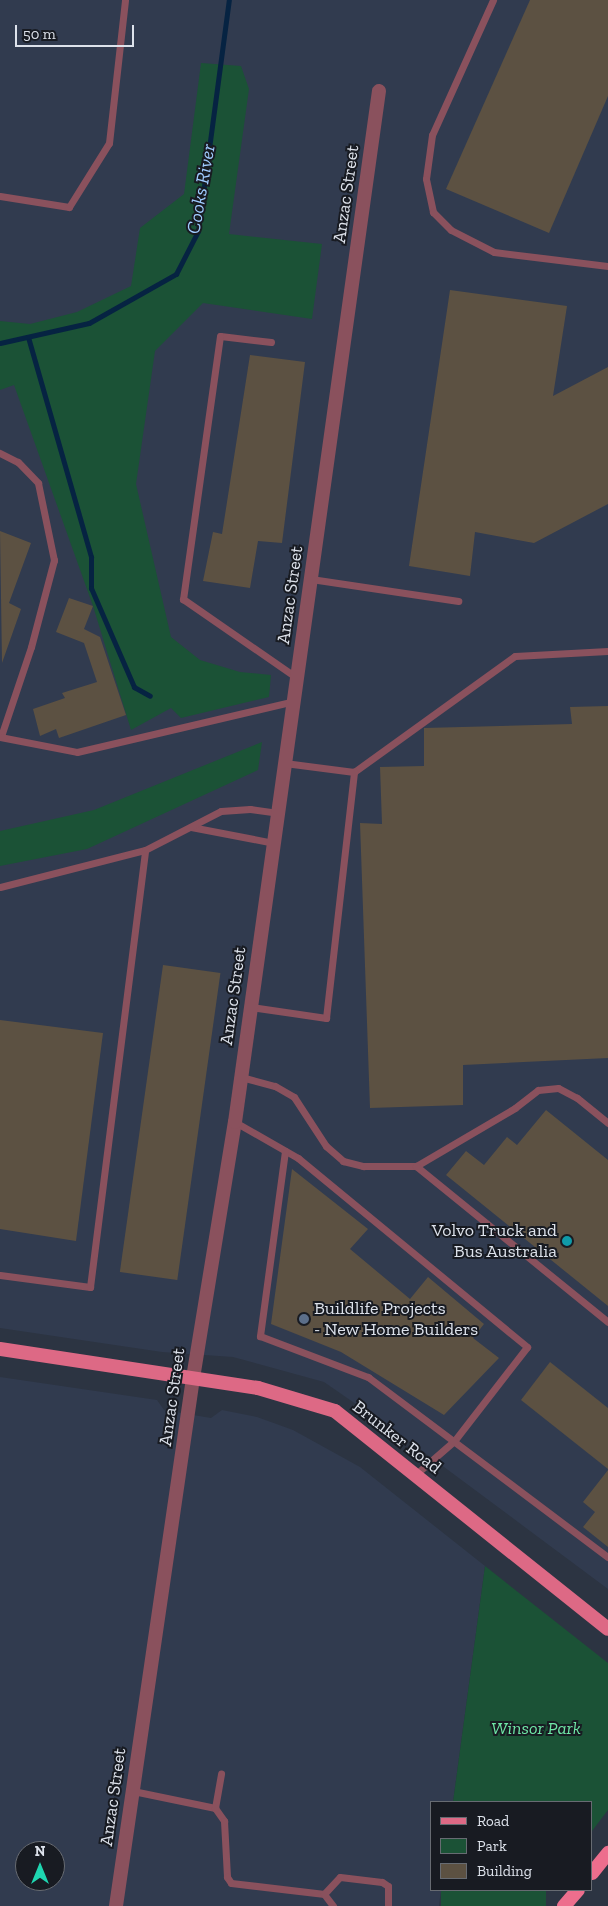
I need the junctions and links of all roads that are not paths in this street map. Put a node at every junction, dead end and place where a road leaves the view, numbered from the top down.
1 (125, 0) edge
2 (493, 0) edge
3 (379, 91) dead end
4 (0, 196) edge
5 (608, 266) edge
6 (272, 342) dead end
7 (0, 453) edge
8 (311, 579) junction
9 (458, 601) dead end
10 (608, 651) edge
11 (298, 678) junction
12 (294, 701) junction
13 (1, 736) edge
14 (285, 763) junction
15 (354, 772) junction
16 (278, 812) junction
17 (191, 827) junction
18 (274, 843) junction
19 (145, 850) junction
20 (0, 887) edge
21 (251, 1007) junction
22 (241, 1077) junction
23 (235, 1122) junction
24 (608, 1122) edge
25 (284, 1151) junction
26 (416, 1166) junction
27 (0, 1275) edge
28 (608, 1322) edge
29 (0, 1350) edge
30 (193, 1378) junction
31 (454, 1440) junction
32 (415, 1475) junction
33 (608, 1557) edge
34 (578, 1606) junction
35 (608, 1621) edge
36 (608, 1629) edge
37 (221, 1774) dead end
38 (133, 1791) junction
39 (215, 1808) junction
40 (608, 1853) edge
41 (593, 1872) edge
42 (577, 1891) edge
43 (324, 1894) junction
44 (116, 1906) edge
45 (333, 1906) edge
46 (388, 1906) edge
47 (564, 1906) edge

1 - 4 lane
2 - 5 lane
3 - 8 street, Anzac Street
6 - 11 lane
7 - 13 lane
8 - 9 lane
8 - 11 street, Anzac Street
10 - 15 lane
11 - 12 street, Anzac Street
12 - 13 lane
12 - 14 street, Anzac Street
14 - 15 lane
14 - 16 street, Anzac Street
15 - 21 lane
16 - 17 lane
16 - 18 street, Anzac Street
17 - 18 lane
17 - 19 lane
18 - 21 street, Anzac Street
19 - 20 lane
19 - 27 lane
21 - 22 street, Anzac Street
22 - 23 street, Anzac Street
22 - 26 lane
23 - 25 lane
23 - 30 street, Anzac Street
24 - 26 lane
25 - 31 lane
25 - 31 lane
26 - 28 lane
29 - 30 main road, Brunker Road
30 - 32 main road, Brunker Road
30 - 38 street, Anzac Street
31 - 32 lane
31 - 33 lane
32 - 34 main road, Brunker Road
34 - 35 main road
34 - 36 main road, Brunker Road
37 - 39 lane
38 - 39 lane
38 - 44 street, Anzac Street
39 - 43 lane
40 - 41 highway
42 - 47 highway
43 - 45 lane
43 - 46 lane

